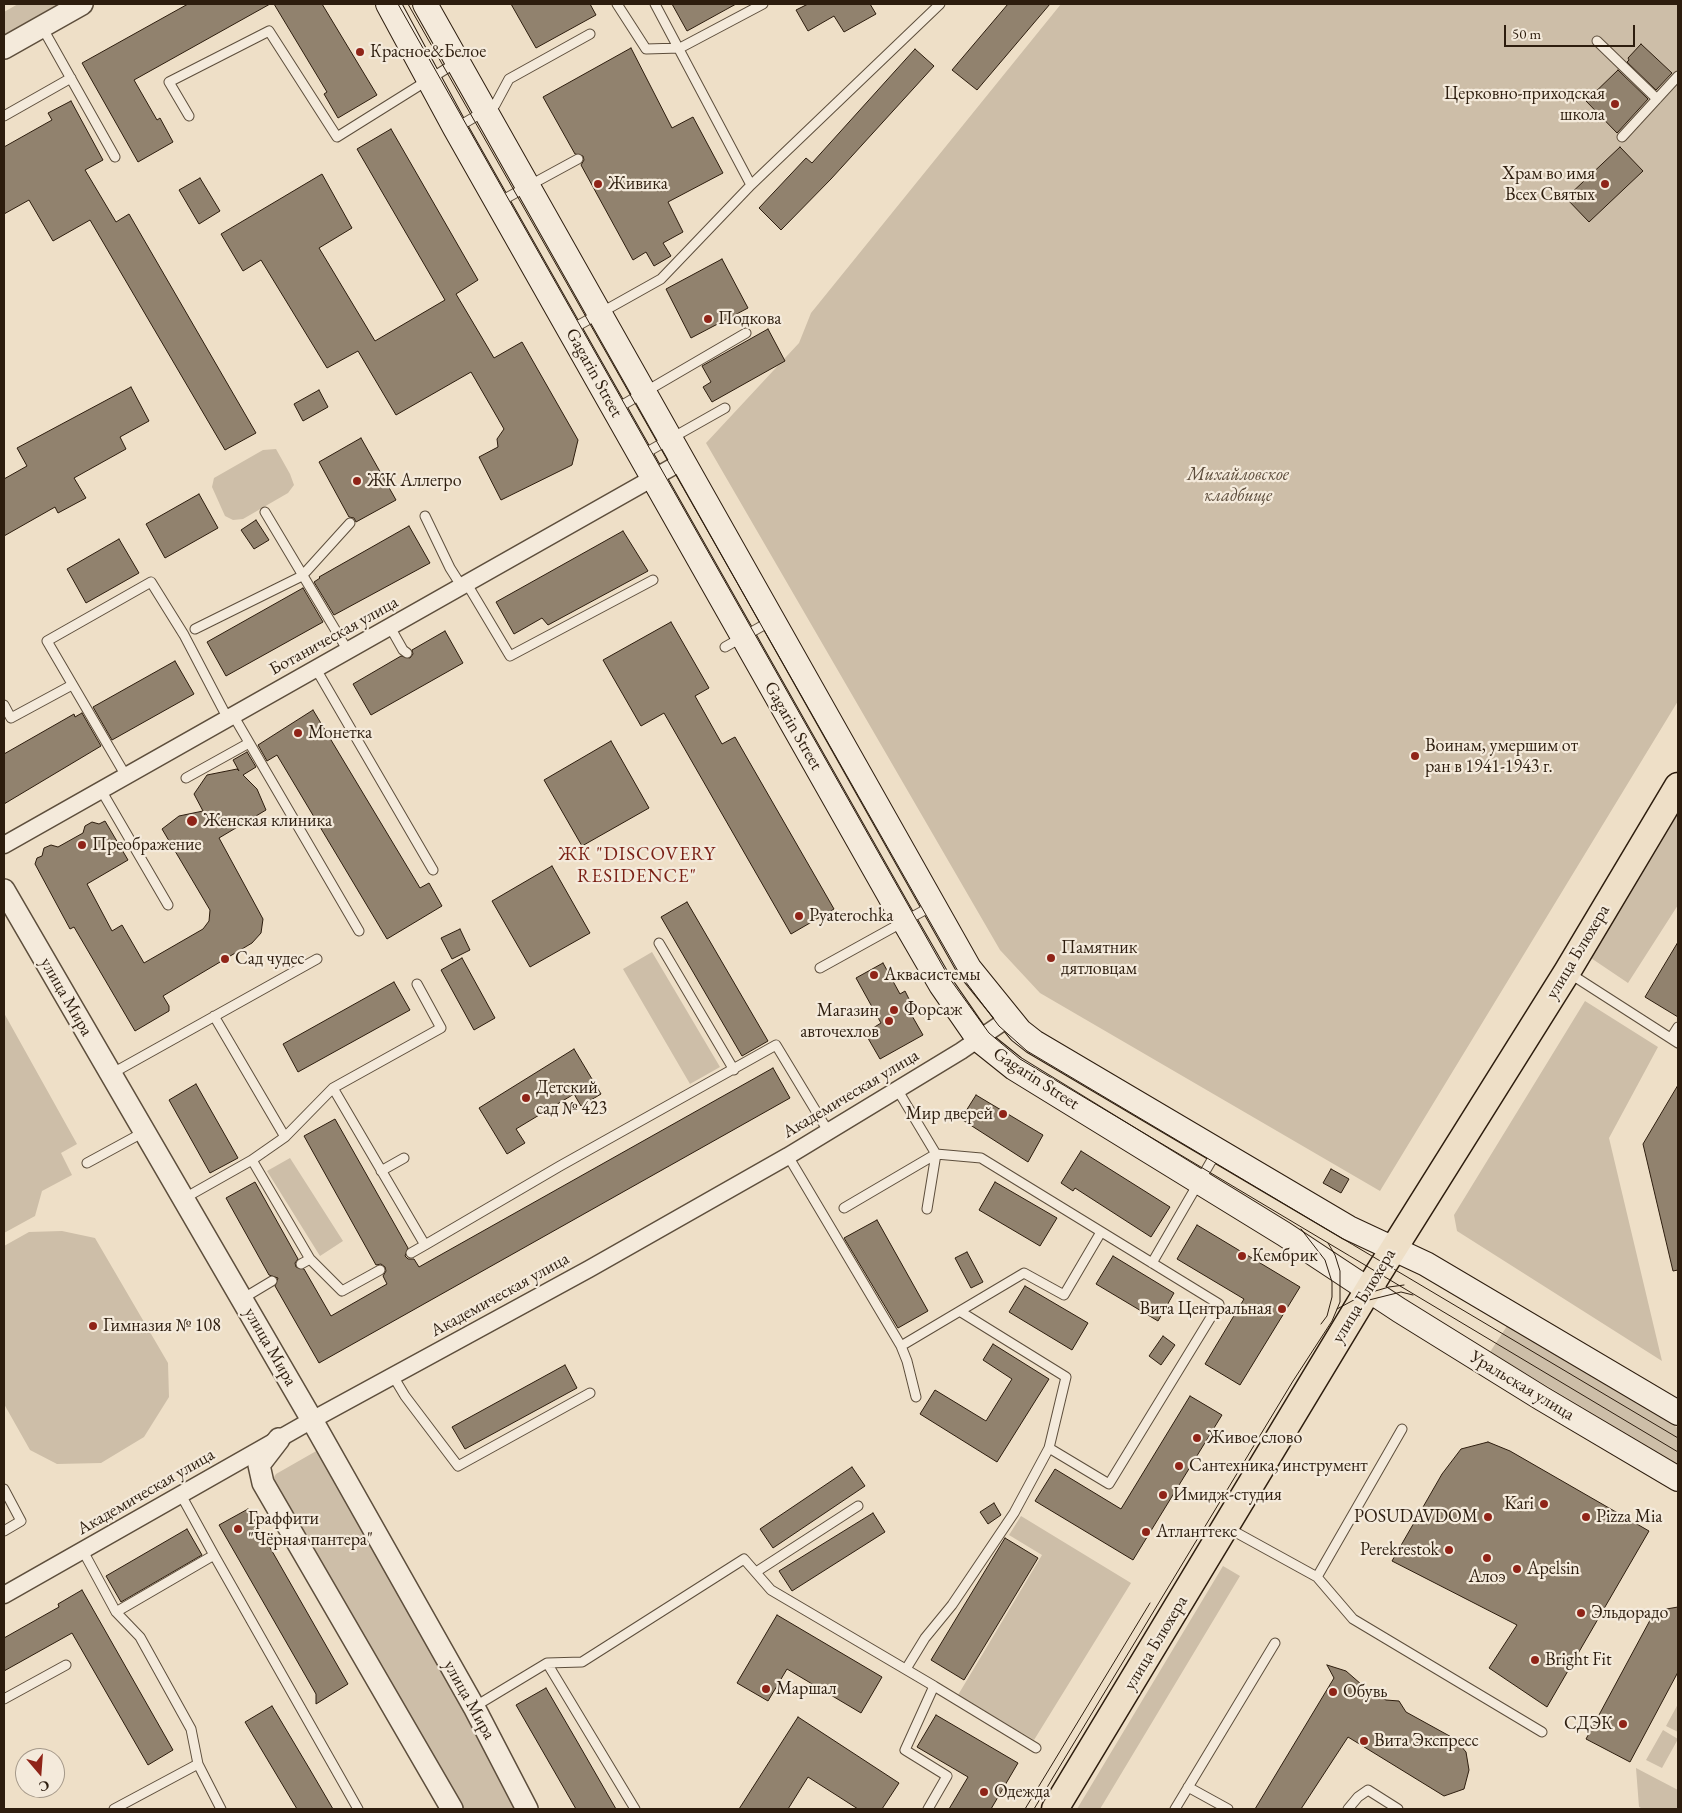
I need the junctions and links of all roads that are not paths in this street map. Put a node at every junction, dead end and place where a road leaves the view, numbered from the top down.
1 (82, 4) edge
2 (388, 4) edge
3 (425, 4) edge
4 (617, 4) edge
5 (655, 4) edge
6 (763, 4) edge
7 (940, 4) edge
8 (42, 27) junction
9 (590, 34) dead end
10 (1597, 41) dead end
11 (4, 48) edge
12 (680, 48) junction
13 (458, 62) junction
14 (1678, 76) edge
15 (72, 78) junction
16 (429, 80) junction
17 (1657, 99) junction
18 (485, 111) junction
19 (4, 116) edge
20 (189, 116) dead end
21 (455, 128) junction
22 (1622, 137) dead end
23 (115, 157) dead end
24 (578, 159) dead end
25 (751, 185) junction
26 (528, 186) junction
27 (498, 203) junction
28 (600, 313) junction
29 (569, 330) junction
30 (746, 334) dead end
31 (645, 393) junction
32 (725, 408) dead end
33 (614, 410) junction
34 (671, 438) junction
35 (640, 456) junction
36 (683, 461) junction
37 (653, 478) junction
38 (266, 512) dead end
39 (425, 516) dead end
40 (350, 523) dead end
41 (302, 576) junction
42 (653, 580) dead end
43 (464, 585) junction
44 (773, 619) junction
45 (390, 627) junction
46 (195, 629) dead end
47 (734, 642) junction
48 (348, 650) junction
49 (407, 653) dead end
50 (316, 669) junction
51 (72, 684) junction
52 (4, 705) edge
53 (231, 717) junction
54 (249, 743) junction
55 (126, 776) junction
56 (186, 778) dead end
57 (1678, 786) edge
58 (101, 790) junction
59 (4, 845) edge
60 (433, 870) dead end
61 (4, 890) edge
62 (935, 904) junction
63 (168, 905) dead end
64 (904, 921) junction
65 (359, 931) dead end
66 (659, 943) dead end
67 (317, 958) dead end
68 (820, 968) dead end
69 (1567, 972) junction
70 (417, 984) dead end
71 (214, 1016) junction
72 (1009, 1018) junction
73 (1678, 1027) edge
74 (979, 1040) junction
75 (1675, 1040) edge
76 (734, 1070) junction
77 (111, 1074) junction
78 (334, 1088) junction
79 (897, 1089) junction
80 (828, 1131) junction
81 (144, 1132) junction
82 (285, 1137) junction
83 (1218, 1150) junction
84 (936, 1154) junction
85 (788, 1156) junction
86 (404, 1158) dead end
87 (252, 1160) junction
88 (87, 1163) dead end
89 (381, 1170) junction
90 (1198, 1181) junction
91 (183, 1199) junction
92 (844, 1208) dead end
93 (927, 1209) dead end
94 (1101, 1232) junction
95 (425, 1245) junction
96 (1393, 1248) junction
97 (411, 1253) dead end
98 (310, 1259) junction
99 (1152, 1263) junction
100 (301, 1264) dead end
101 (380, 1270) dead end
102 (272, 1281) dead end
103 (1368, 1289) junction
104 (242, 1299) junction
105 (961, 1312) junction
106 (901, 1346) junction
107 (393, 1376) junction
108 (590, 1393) dead end
109 (916, 1397) dead end
110 (1678, 1413) edge
111 (312, 1420) junction
112 (1402, 1429) dead end
113 (279, 1439) junction
114 (1049, 1448) junction
115 (1678, 1479) edge
116 (4, 1489) edge
117 (181, 1495) junction
118 (858, 1506) dead end
119 (1226, 1526) junction
120 (4, 1532) edge
121 (83, 1551) junction
122 (214, 1555) junction
123 (756, 1572) junction
124 (1317, 1577) junction
125 (4, 1595) edge
126 (116, 1612) junction
127 (1275, 1643) dead end
128 (547, 1663) junction
129 (66, 1665) dead end
130 (906, 1669) junction
131 (934, 1686) junction
132 (4, 1699) edge
133 (474, 1707) junction
134 (1542, 1732) dead end
135 (1036, 1748) dead end
136 (198, 1764) junction
137 (1188, 1787) junction
138 (446, 1807) edge
139 (114, 1809) edge
140 (222, 1809) edge
141 (358, 1809) edge
142 (527, 1809) edge
143 (635, 1809) edge
144 (928, 1809) edge
145 (1055, 1809) edge
146 (1175, 1809) edge
147 (1228, 1809) edge
148 (1348, 1809) edge
149 (1398, 1809) edge

1 - 8 street
2 - 16 main road, Gagarin Street
3 - 13 main road, Gagarin Street
4 - 12 lane
5 - 12 lane
6 - 12 lane
7 - 25 lane
8 - 11 street
8 - 15 lane
9 - 18 lane
10 - 17 lane
12 - 25 lane
13 - 16 lane
13 - 18 main road, Gagarin Street
14 - 17 lane
15 - 19 lane
15 - 23 lane
16 - 20 lane
16 - 21 main road, Gagarin Street
17 - 22 lane
18 - 21 lane
18 - 26 main road, Gagarin Street
21 - 27 main road, Gagarin Street
24 - 26 lane
25 - 28 lane
26 - 27 lane
26 - 28 main road, Gagarin Street
27 - 29 main road, Gagarin Street
28 - 29 lane
28 - 31 main road, Gagarin Street
29 - 33 main road, Gagarin Street
30 - 31 lane
31 - 33 lane
31 - 34 main road, Gagarin Street
32 - 34 lane
33 - 35 main road, Gagarin Street
34 - 35 lane
34 - 36 main road, Gagarin Street
35 - 37 main road, Gagarin Street
36 - 37 street, Ботаническая улица
36 - 44 main road, Gagarin Street
37 - 43 street, Ботаническая улица
37 - 47 main road, Gagarin Street
38 - 41 lane
39 - 43 lane
40 - 41 lane
41 - 46 lane
41 - 48 lane
42 - 43 lane
43 - 45 street, Ботаническая улица
44 - 47 lane
44 - 62 main road, Gagarin Street
45 - 48 street, Ботаническая улица
45 - 49 lane
47 - 64 main road, Gagarin Street
48 - 50 street, Ботаническая улица
50 - 53 street, Ботаническая улица
50 - 60 lane
51 - 52 lane
51 - 53 lane
51 - 55 lane
53 - 54 lane
53 - 55 street, Ботаническая улица
54 - 56 lane
54 - 65 lane
55 - 58 street, Ботаническая улица
57 - 69 main road, улица Блюхера
58 - 59 street, Ботаническая улица
58 - 63 lane
61 - 77 street, улица Мира
62 - 64 lane
62 - 72 main road, Gagarin Street
64 - 68 lane
64 - 74 main road, Gagarin Street
66 - 76 lane
67 - 71 lane
69 - 75 lane
69 - 96 main road, улица Блюхера
70 - 78 lane
71 - 77 lane
71 - 82 lane
72 - 74 street, Академическая улица
72 - 83 main road, Gagarin Street
73 - 75 lane
74 - 79 street, Академическая улица
74 - 90 main road, Gagarin Street
76 - 80 lane
76 - 95 lane
77 - 81 street, улица Мира
78 - 82 lane
78 - 89 lane
79 - 80 street, Академическая улица
79 - 84 lane
80 - 85 street, Академическая улица
81 - 88 lane
81 - 91 street, улица Мира
82 - 87 lane
83 - 90 lane
83 - 96 main road, Gagarin Street
84 - 92 lane
84 - 93 lane
84 - 94 lane
85 - 106 lane
85 - 107 street, Академическая улица
86 - 89 lane
87 - 91 lane
87 - 98 lane
89 - 95 lane
90 - 99 lane
90 - 103 main road, Gagarin Street
91 - 104 street, улица Мира
94 - 99 lane
94 - 105 lane
95 - 97 lane
96 - 103 main road, улица Блюхера
96 - 110 main road
98 - 100 lane
98 - 101 lane
99 - 114 lane
102 - 104 lane
103 - 115 main road, Уральская улица
103 - 119 main road, улица Блюхера
104 - 111 street, улица Мира
105 - 106 lane
105 - 114 lane
106 - 109 lane
107 - 108 lane
107 - 111 street, Академическая улица
111 - 113 street, Академическая улица
111 - 133 street, улица Мира
112 - 124 lane
113 - 117 street, Академическая улица
113 - 138 street
114 - 130 lane
116 - 120 lane
117 - 121 street, Академическая улица
117 - 122 lane
118 - 123 lane
119 - 124 lane
119 - 145 main road, улица Блюхера
121 - 125 street, Академическая улица
121 - 126 lane
122 - 126 lane
122 - 141 lane
123 - 128 lane
123 - 130 lane
124 - 134 lane
126 - 136 lane
127 - 137 lane
128 - 133 lane
128 - 143 lane
129 - 132 lane
130 - 131 lane
131 - 135 lane
131 - 144 lane
133 - 142 street, улица Мира
136 - 139 lane
136 - 140 lane
137 - 146 lane
137 - 147 lane
148 - 149 lane

